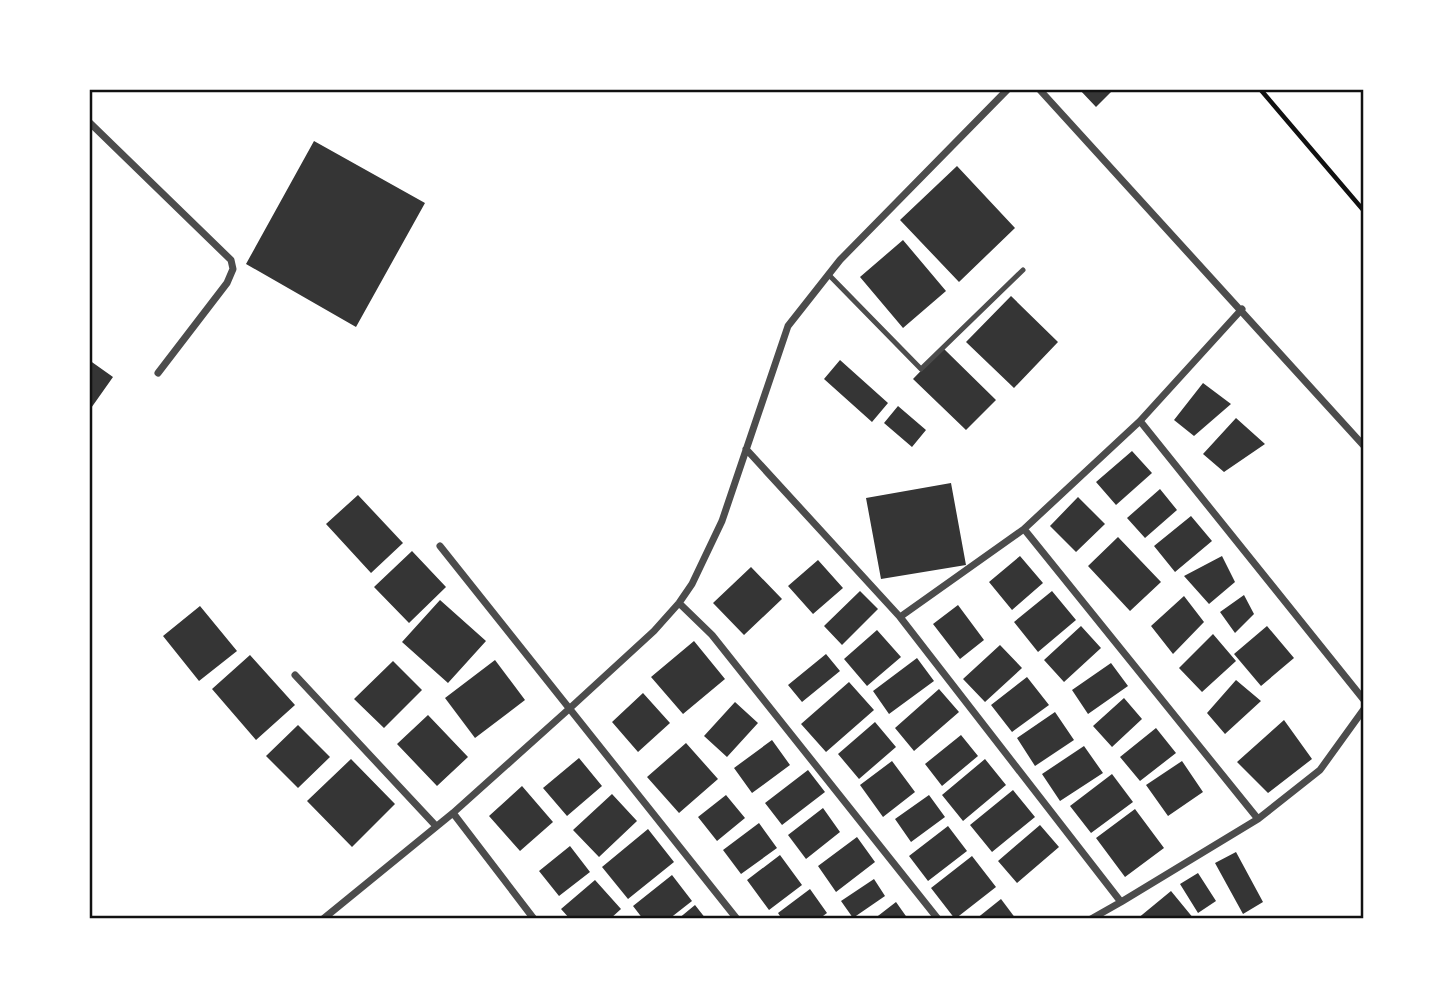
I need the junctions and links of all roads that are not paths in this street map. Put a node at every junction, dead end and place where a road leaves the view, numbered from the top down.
1 (1008, 89) edge
2 (1039, 89) edge
3 (89, 122) edge
4 (1023, 270) dead end
5 (828, 274) junction
6 (1242, 309) junction
7 (158, 373) dead end
8 (1140, 421) junction
9 (1364, 446) edge
10 (746, 449) junction
11 (1024, 529) junction
12 (440, 545) dead end
13 (679, 603) junction
14 (900, 617) junction
15 (295, 676) dead end
16 (1364, 700) edge
17 (569, 709) junction
18 (1364, 709) edge
19 (453, 813) junction
20 (1258, 819) junction
21 (436, 826) junction
22 (1121, 902) junction
23 (323, 919) edge
24 (534, 919) edge
25 (737, 919) edge
26 (938, 919) edge
27 (1091, 919) edge

1 - 5 street
2 - 6 street
3 - 7 street
4 - 5 lane
5 - 10 street
6 - 8 street
6 - 9 street
8 - 11 street
8 - 16 street
10 - 13 street
10 - 14 street
11 - 14 street
11 - 20 street
12 - 17 street
13 - 17 street
13 - 26 street
14 - 22 street
15 - 21 street
17 - 19 street
17 - 25 street
18 - 20 street
19 - 21 street
19 - 24 street
20 - 22 street
21 - 23 street
22 - 27 street

